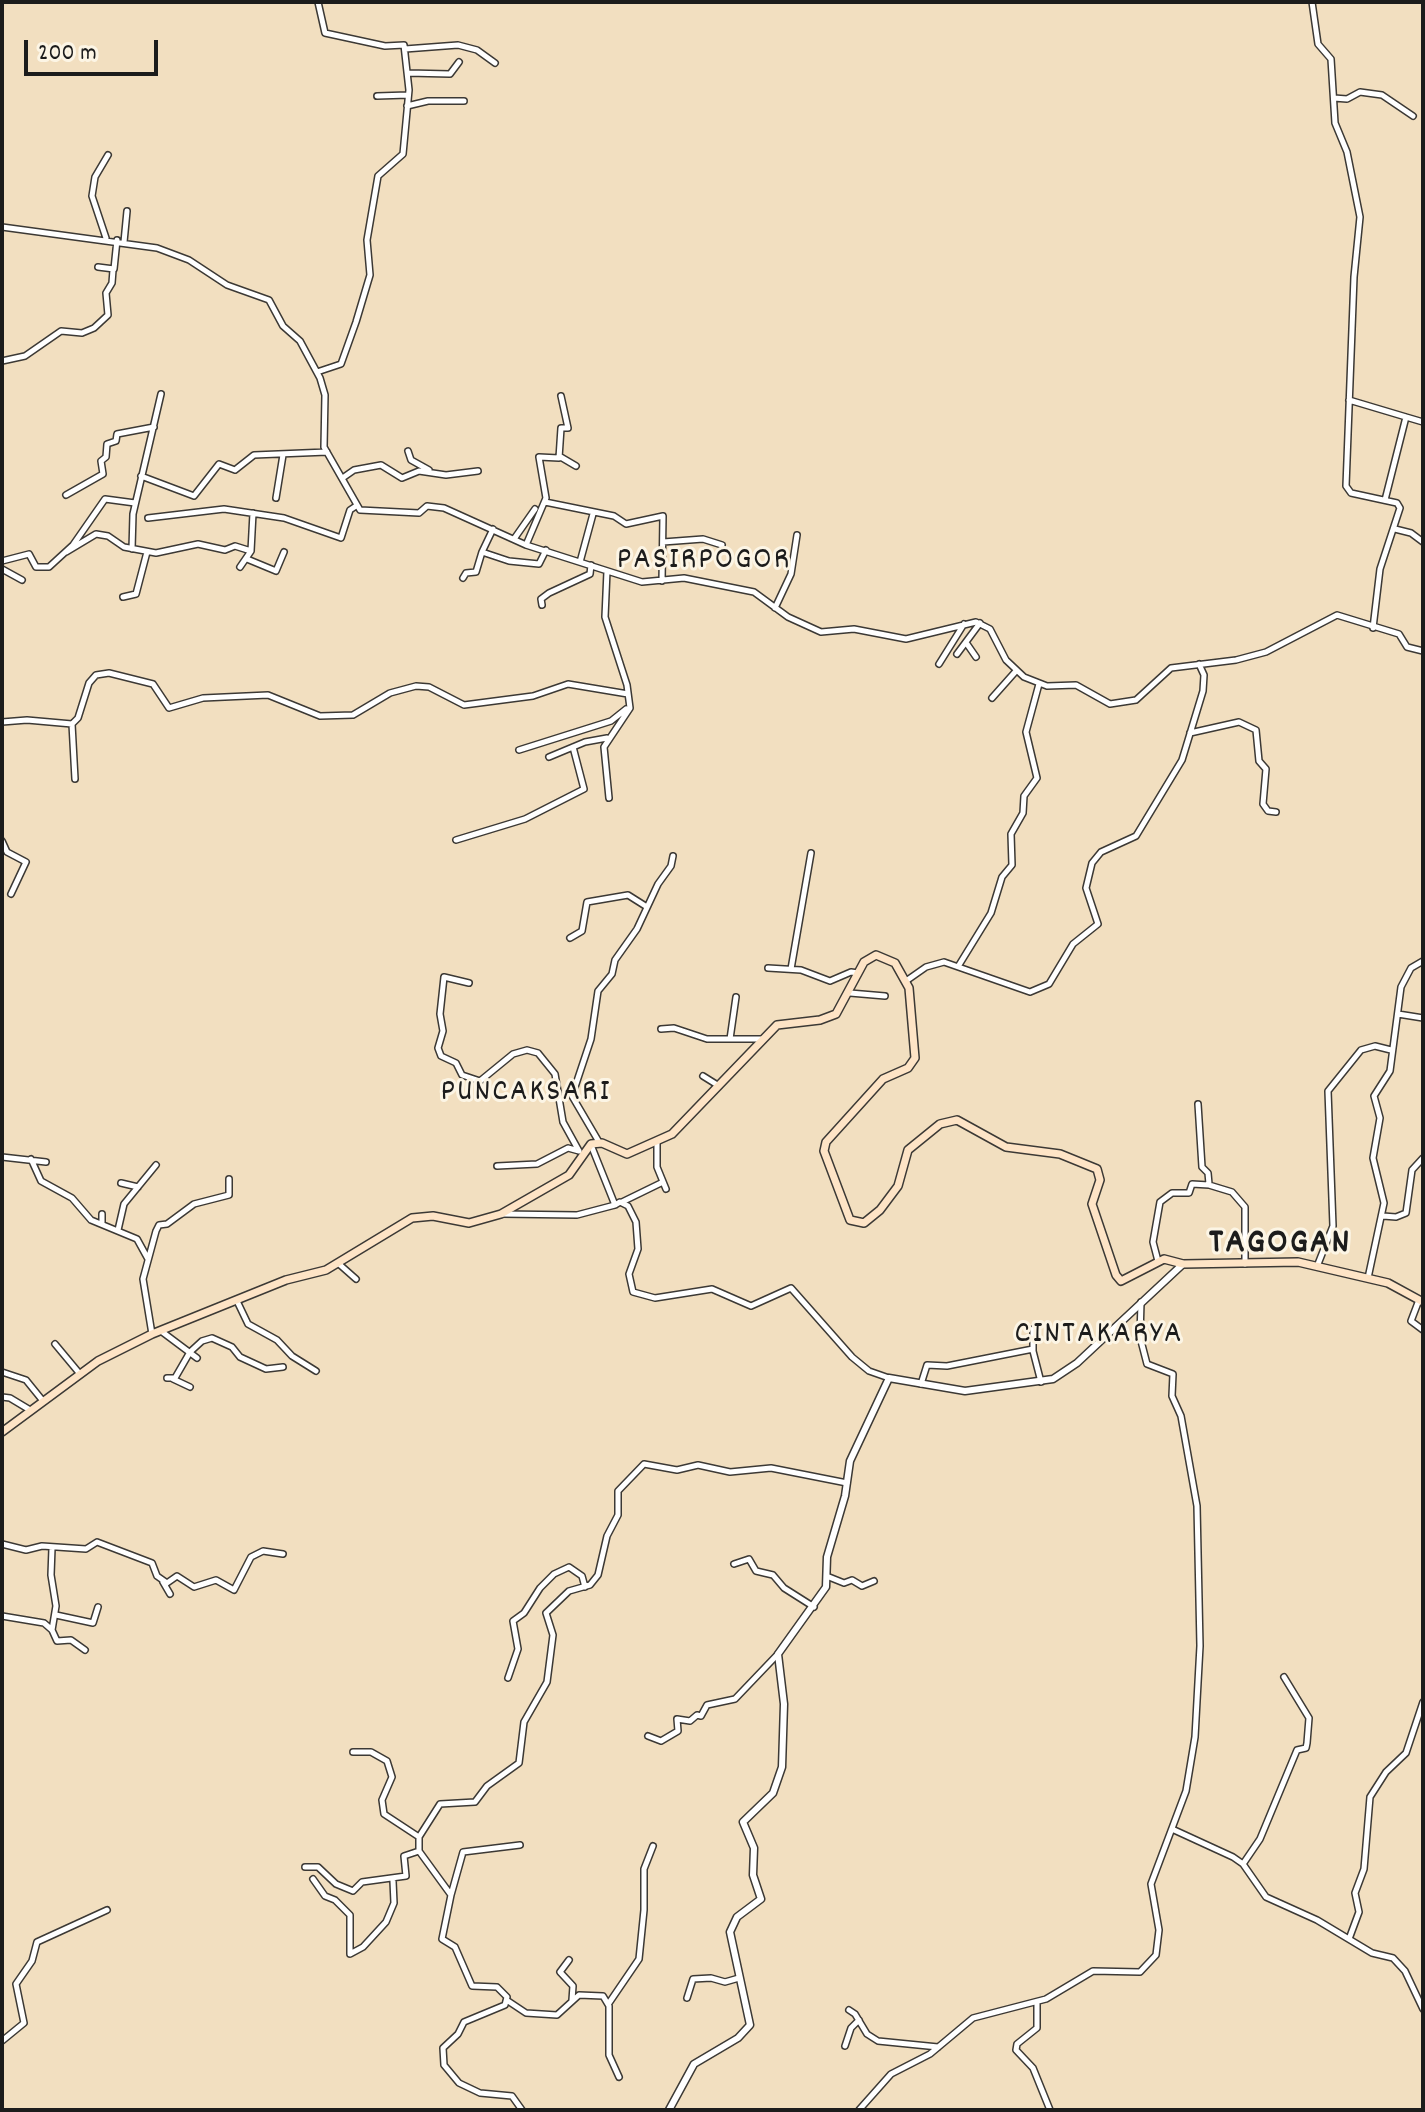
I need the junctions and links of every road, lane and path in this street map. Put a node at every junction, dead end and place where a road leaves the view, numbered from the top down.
1 (318, 2) edge
2 (1312, 2) edge
3 (405, 49) junction
4 (459, 62) dead end
5 (495, 63) dead end
6 (408, 73) junction
7 (408, 95) junction
8 (377, 96) dead end
9 (1334, 98) junction
10 (464, 101) dead end
11 (407, 106) junction
12 (1413, 116) dead end
13 (108, 155) dead end
14 (127, 211) dead end
15 (2, 227) edge
16 (106, 238) junction
17 (117, 240) junction
18 (124, 242) junction
19 (98, 267) dead end
20 (113, 270) junction
21 (2, 361) edge
22 (317, 372) junction
23 (161, 394) dead end
24 (561, 396) dead end
25 (1349, 400) junction
26 (1406, 417) junction
27 (1423, 422) edge
28 (155, 426) junction
29 (408, 451) dead end
30 (327, 452) junction
31 (283, 455) junction
32 (559, 456) junction
33 (576, 466) dead end
34 (429, 471) junction
35 (478, 471) dead end
36 (141, 476) junction
37 (344, 477) junction
38 (66, 495) dead end
39 (276, 498) dead end
40 (1385, 500) junction
41 (545, 502) junction
42 (135, 503) junction
43 (356, 506) junction
44 (535, 509) dead end
45 (253, 513) junction
46 (593, 514) junction
47 (148, 518) dead end
48 (493, 529) junction
49 (1395, 529) junction
50 (797, 535) dead end
51 (514, 539) junction
52 (663, 542) junction
53 (1423, 542) edge
54 (526, 545) junction
55 (722, 545) dead end
56 (132, 549) junction
57 (546, 550) junction
58 (251, 551) junction
59 (66, 552) junction
60 (147, 552) junction
61 (284, 552) dead end
62 (482, 552) junction
63 (247, 559) junction
64 (2, 561) edge
65 (580, 562) junction
66 (591, 565) junction
67 (240, 567) dead end
68 (2, 569) edge
69 (607, 571) junction
70 (463, 578) dead end
71 (22, 580) dead end
72 (662, 581) junction
73 (123, 597) dead end
74 (542, 605) dead end
75 (775, 608) junction
76 (965, 623) junction
77 (980, 623) junction
78 (1373, 628) junction
79 (967, 644) junction
80 (1418, 649) edge
81 (957, 654) dead end
82 (976, 657) dead end
83 (939, 664) dead end
84 (1199, 664) junction
85 (1016, 671) junction
86 (1039, 684) junction
87 (629, 697) junction
88 (992, 698) dead end
89 (2, 722) edge
90 (72, 724) junction
91 (1190, 733) junction
92 (607, 738) junction
93 (573, 747) junction
94 (519, 750) dead end
95 (549, 757) dead end
96 (75, 779) dead end
97 (609, 798) dead end
98 (1276, 812) dead end
99 (456, 840) dead end
100 (2, 841) edge
101 (811, 853) dead end
102 (673, 856) dead end
103 (11, 894) dead end
104 (647, 907) junction
105 (570, 938) dead end
106 (1423, 961) edge
107 (959, 965) junction
108 (768, 968) dead end
109 (791, 969) junction
110 (858, 973) junction
111 (906, 981) junction
112 (469, 983) dead end
113 (850, 993) junction
114 (885, 996) dead end
115 (736, 997) dead end
116 (1398, 1014) junction
117 (1423, 1018) edge
118 (661, 1029) dead end
119 (730, 1039) junction
120 (763, 1039) junction
121 (1391, 1050) junction
122 (703, 1076) dead end
123 (719, 1086) junction
124 (1198, 1104) dead end
125 (657, 1141) junction
126 (595, 1143) junction
127 (581, 1152) junction
128 (2, 1157) edge
129 (1423, 1158) edge
130 (31, 1159) junction
131 (46, 1162) dead end
132 (156, 1165) dead end
133 (497, 1166) dead end
134 (229, 1179) dead end
135 (663, 1182) junction
136 (121, 1183) dead end
137 (1209, 1185) junction
138 (138, 1187) junction
139 (666, 1189) dead end
140 (618, 1204) junction
141 (102, 1214) dead end
142 (501, 1214) junction
143 (1383, 1216) junction
144 (102, 1224) junction
145 (118, 1230) junction
146 (148, 1260) junction
147 (1158, 1261) junction
148 (339, 1264) junction
149 (1183, 1264) junction
150 (1245, 1264) junction
151 (1318, 1264) junction
152 (1368, 1278) junction
153 (356, 1279) dead end
154 (237, 1301) junction
155 (1140, 1301) junction
156 (1421, 1301) edge
157 (1033, 1329) dead end
158 (1423, 1330) edge
159 (156, 1332) junction
160 (55, 1344) dead end
161 (1033, 1349) junction
162 (190, 1352) junction
163 (197, 1358) dead end
164 (283, 1367) dead end
165 (316, 1371) dead end
166 (2, 1372) edge
167 (80, 1374) junction
168 (889, 1378) junction
169 (1042, 1383) junction
170 (921, 1384) junction
171 (190, 1387) dead end
172 (2, 1397) edge
173 (43, 1401) junction
174 (30, 1410) junction
175 (2, 1432) edge
176 (847, 1483) junction
177 (2, 1544) edge
178 (52, 1548) junction
179 (283, 1554) dead end
180 (734, 1564) dead end
181 (829, 1577) junction
182 (163, 1581) junction
183 (874, 1581) dead end
184 (585, 1587) junction
185 (170, 1594) dead end
186 (98, 1607) dead end
187 (815, 1607) junction
188 (56, 1615) junction
189 (2, 1616) edge
190 (52, 1630) junction
191 (85, 1650) dead end
192 (778, 1654) junction
193 (1284, 1677) dead end
194 (508, 1678) dead end
195 (1423, 1702) edge
196 (648, 1736) dead end
197 (353, 1752) dead end
198 (1172, 1829) junction
199 (419, 1837) junction
200 (520, 1845) dead end
201 (653, 1846) dead end
202 (419, 1851) junction
203 (1243, 1864) junction
204 (305, 1867) dead end
205 (313, 1879) dead end
206 (393, 1881) junction
207 (451, 1895) junction
208 (107, 1910) dead end
209 (1349, 1939) junction
210 (569, 1960) dead end
211 (739, 1978) junction
212 (687, 1998) dead end
213 (507, 2000) junction
214 (572, 2001) junction
215 (1037, 2002) junction
216 (608, 2003) junction
217 (1423, 2009) edge
218 (849, 2010) dead end
219 (859, 2020) junction
220 (2, 2041) edge
221 (845, 2046) dead end
222 (939, 2047) junction
223 (619, 2077) dead end
224 (522, 2110) edge
225 (669, 2110) edge
226 (859, 2110) edge
227 (1050, 2110) edge

1 - 3 street
2 - 9 street
3 - 5 street
3 - 6 street
4 - 6 street
6 - 7 street
7 - 8 street
7 - 11 street
9 - 12 street
9 - 25 street
10 - 11 street
11 - 22 street
13 - 16 street
14 - 18 street
15 - 16 street
16 - 17 street
17 - 18 street
17 - 20 street
18 - 22 street
19 - 20 street
20 - 21 street
22 - 30 street
23 - 28 street
24 - 32 street
25 - 26 street
25 - 40 street
26 - 27 street
26 - 40 street
28 - 36 street
28 - 38 street
29 - 34 street
30 - 31 street
30 - 37 street
31 - 36 street
31 - 39 street
32 - 33 street
32 - 41 street
34 - 35 street
34 - 37 street
36 - 42 street
37 - 43 street
40 - 49 street
41 - 46 street
41 - 54 street
42 - 56 street
42 - 59 street
43 - 45 street
43 - 48 street
44 - 51 street
45 - 47 street
45 - 58 street
46 - 52 street
46 - 65 street
48 - 51 street
48 - 62 street
49 - 53 street
49 - 78 street
50 - 75 street
51 - 54 street
52 - 55 street
52 - 72 street
54 - 57 street
56 - 59 street
56 - 60 street
57 - 62 street
57 - 65 street
58 - 60 street
58 - 63 street
59 - 64 street
60 - 73 street
61 - 63 street
62 - 70 street
63 - 67 street
65 - 66 street
66 - 69 street
66 - 74 street
68 - 71 street
69 - 72 street
69 - 87 street
72 - 75 street
75 - 76 street
76 - 77 street
76 - 83 street
77 - 79 street
77 - 85 street
78 - 80 street
78 - 84 street
79 - 81 street
79 - 82 street
84 - 86 street
84 - 91 street
85 - 86 street
85 - 88 street
86 - 107 street
87 - 90 street
87 - 92 street
87 - 94 street
89 - 90 street
90 - 96 street
91 - 98 street
91 - 107 street
92 - 93 street
92 - 97 street
93 - 95 street
93 - 99 street
100 - 103 street
101 - 109 street
102 - 104 street
104 - 105 street
104 - 126 street
106 - 116 street
107 - 111 street
108 - 109 street
109 - 110 street
110 - 111 main road
110 - 113 main road
111 - 147 main road
112 - 127 street
113 - 114 street
113 - 120 main road
115 - 119 street
116 - 117 street
116 - 121 street
118 - 119 street
119 - 120 street
120 - 123 main road
121 - 143 street
121 - 151 street
122 - 123 street
123 - 125 main road
124 - 137 street
125 - 126 main road
125 - 135 street
126 - 127 main road
126 - 140 street
127 - 133 street
127 - 142 main road
128 - 130 street
129 - 143 street
130 - 131 street
130 - 144 street
132 - 138 street
134 - 146 street
135 - 139 street
135 - 140 street
136 - 138 street
137 - 147 street
137 - 150 street
138 - 145 street
140 - 142 street
140 - 168 street
141 - 144 street
142 - 148 main road
143 - 152 street
144 - 145 street
145 - 146 street
146 - 159 street
147 - 149 main road
148 - 153 street
148 - 154 main road
149 - 150 main road
149 - 155 street
150 - 151 main road
151 - 152 main road
152 - 156 main road
154 - 159 main road
154 - 165 street
155 - 169 street
155 - 198 street
156 - 158 street
157 - 161 street
159 - 162 street
159 - 167 main road
160 - 167 street
161 - 169 street
161 - 170 street
162 - 163 street
162 - 164 street
162 - 171 street
166 - 173 street
167 - 173 main road
168 - 170 street
168 - 176 street
169 - 170 street
172 - 174 street
173 - 174 main road
174 - 175 main road
176 - 181 street
176 - 184 street
177 - 178 street
178 - 182 street
178 - 188 street
179 - 182 street
180 - 187 street
181 - 183 street
181 - 187 street
182 - 185 street
184 - 194 street
184 - 199 street
186 - 188 street
187 - 192 street
188 - 190 street
189 - 190 street
190 - 191 street
192 - 196 street
192 - 211 street
193 - 203 street
195 - 209 street
197 - 199 street
198 - 203 street
198 - 215 street
199 - 202 street
200 - 207 street
201 - 216 street
202 - 206 street
202 - 207 street
203 - 209 street
204 - 206 street
205 - 206 street
207 - 213 street
208 - 220 street
209 - 217 street
210 - 214 street
211 - 212 street
211 - 225 street
213 - 214 street
213 - 224 street
214 - 216 street
215 - 222 street
215 - 227 street
216 - 223 street
218 - 219 street
219 - 221 street
219 - 222 street
222 - 226 street

